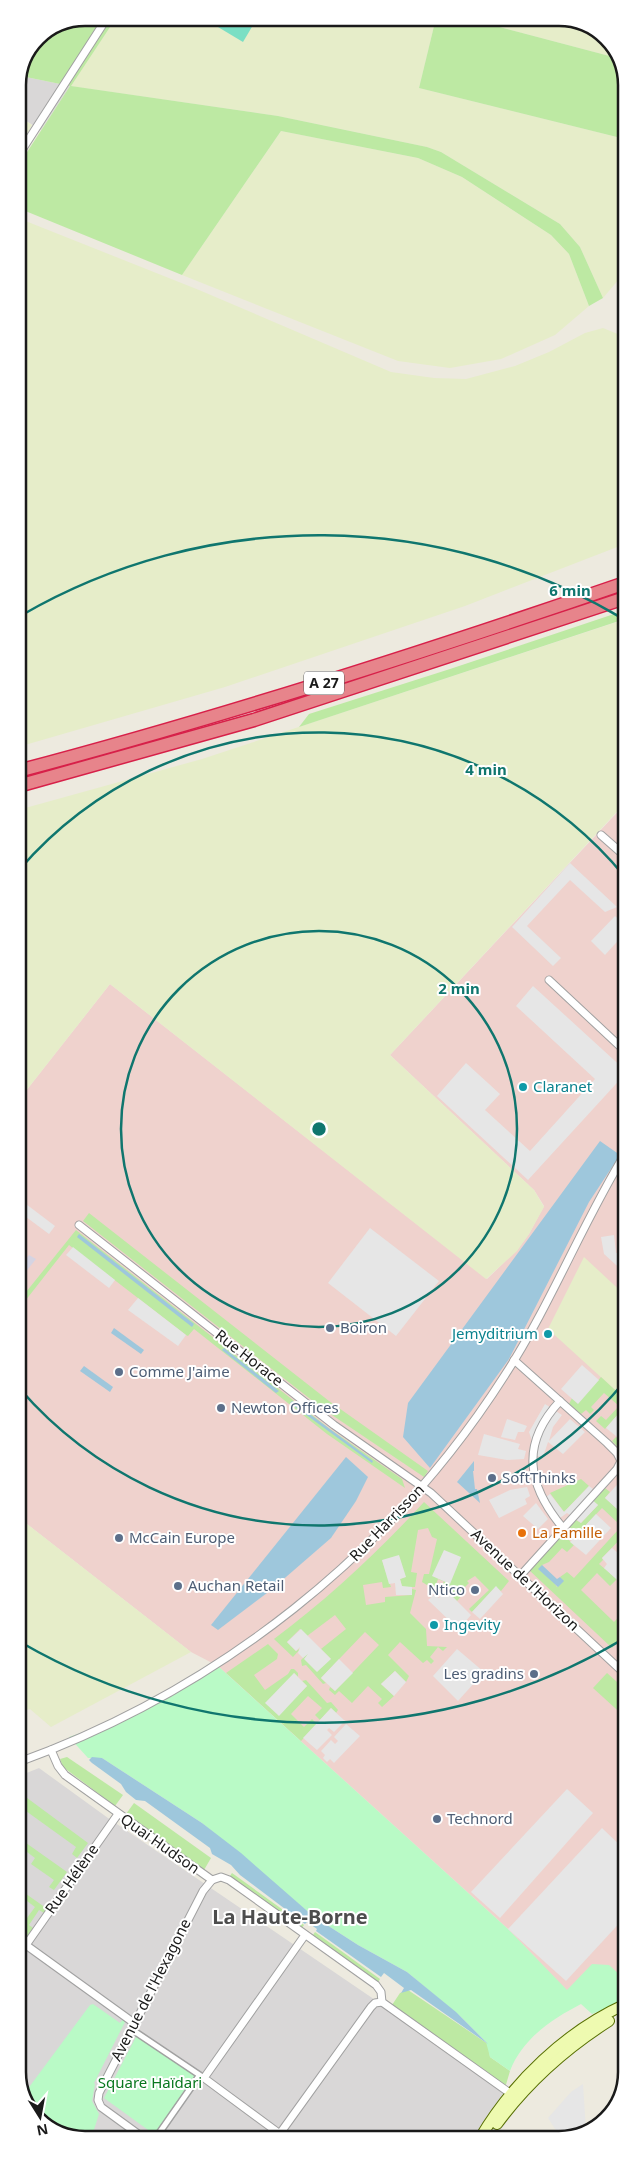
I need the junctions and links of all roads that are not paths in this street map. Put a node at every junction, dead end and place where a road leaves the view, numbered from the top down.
1 (102, 26) edge
2 (26, 144) edge
3 (618, 585) edge
4 (618, 601) edge
5 (26, 769) edge
6 (26, 784) edge
7 (601, 835) dead end
8 (618, 850) edge
9 (549, 980) dead end
10 (618, 1045) edge
11 (618, 1166) edge
12 (79, 1226) dead end
13 (514, 1360) junction
14 (560, 1401) junction
15 (618, 1456) edge
16 (618, 1469) edge
17 (422, 1487) junction
18 (563, 1528) junction
19 (520, 1576) junction
20 (618, 1668) edge
21 (51, 1750) junction
22 (26, 1759) edge
23 (118, 1814) junction
24 (212, 1880) junction
25 (305, 1935) junction
26 (26, 1945) joint
27 (382, 2002) junction
28 (618, 2008) edge
29 (618, 2015) edge
30 (133, 2026) junction
31 (202, 2077) junction
32 (514, 2096) junction
33 (134, 2131) edge
34 (161, 2131) edge
35 (272, 2131) edge
36 (282, 2131) edge
37 (486, 2131) edge
38 (491, 2131) edge

1 - 2 street
3 - 5 highway, A 27
4 - 6 highway, A 27
7 - 8 street
9 - 10 street
11 - 13 street, Rue Harrisson
12 - 17 street, Rue Horace
13 - 14 street
13 - 17 street, Rue Harrisson
14 - 15 street
14 - 18 street
16 - 18 street
17 - 19 street, Avenue de l'Horizon
17 - 21 street, Rue Harrisson
18 - 19 street
19 - 20 street, Avenue de l'Horizon
21 - 22 street, Rue Harrisson
21 - 23 street, Quai Hudson
23 - 24 street, Quai Hudson
23 - 26 street, Rue Hélène
24 - 25 street, Quai Hudson
24 - 30 street, Avenue de l'Hexagone
25 - 27 street, Quai Hudson
25 - 31 street
26 - 30 street
27 - 32 street, Quai Hudson
27 - 36 street
28 - 32 main road
29 - 32 main road
30 - 31 street
30 - 33 street, Avenue de l'Hexagone
31 - 34 street
31 - 35 street
32 - 37 main road
32 - 38 main road

